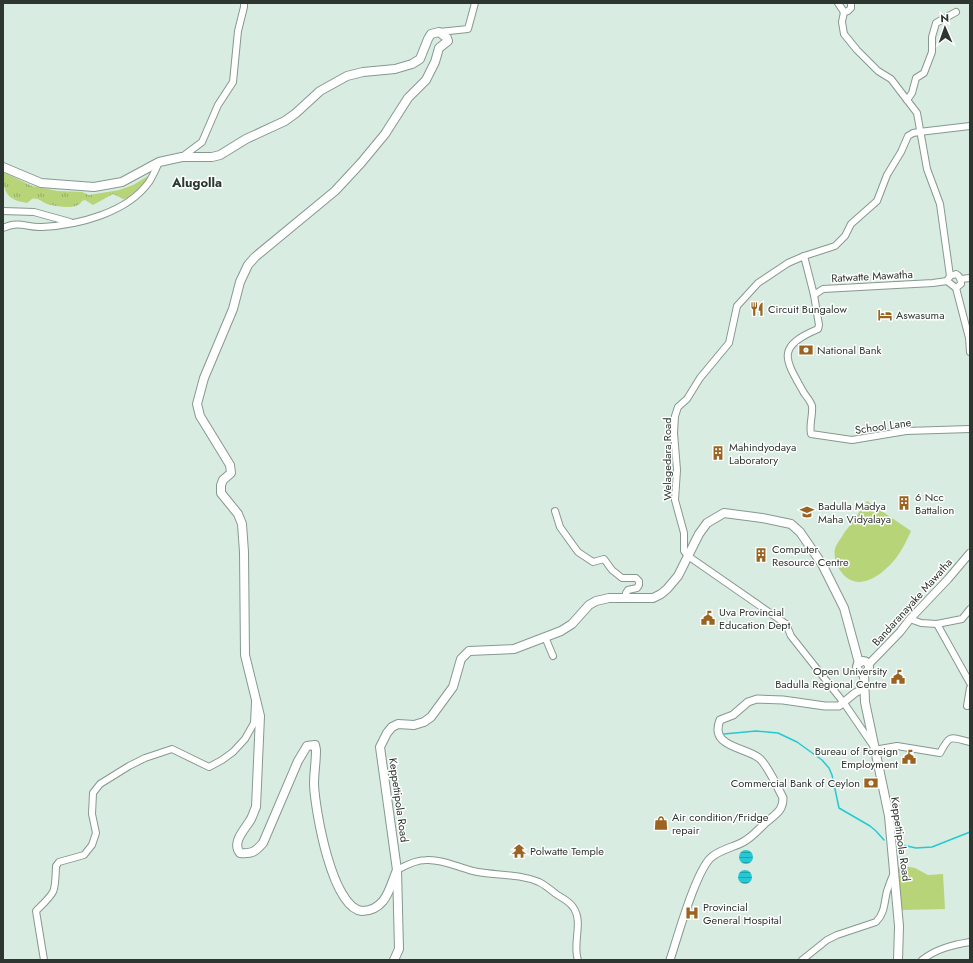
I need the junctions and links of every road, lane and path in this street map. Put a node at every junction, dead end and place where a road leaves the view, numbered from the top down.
1 (244, 3) edge
2 (475, 3) edge
3 (838, 3) edge
4 (851, 3) edge
5 (844, 12) junction
6 (956, 12) dead end
7 (439, 32) junction
8 (907, 100) junction
9 (970, 126) edge
10 (921, 132) junction
11 (182, 158) junction
12 (159, 162) junction
13 (3, 167) edge
14 (3, 211) edge
15 (73, 223) junction
16 (3, 228) edge
17 (804, 256) junction
18 (949, 276) junction
19 (970, 278) edge
20 (961, 279) junction
21 (956, 288) junction
22 (814, 295) junction
23 (969, 349) edge
24 (970, 429) edge
25 (555, 511) dead end
26 (970, 553) edge
27 (688, 556) junction
28 (625, 598) junction
29 (970, 609) edge
30 (910, 619) junction
31 (937, 624) junction
32 (546, 637) junction
33 (552, 656) dead end
34 (859, 663) junction
35 (869, 664) junction
36 (864, 674) junction
37 (970, 683) edge
38 (864, 688) junction
39 (970, 688) edge
40 (255, 695) junction
41 (844, 703) junction
42 (967, 706) dead end
43 (970, 742) edge
44 (874, 747) junction
45 (397, 870) junction
46 (895, 871) junction
47 (970, 942) edge
48 (44, 960) edge
49 (394, 960) edge
50 (578, 960) edge
51 (670, 960) edge
52 (802, 960) edge
53 (898, 960) edge
54 (922, 960) edge

1 - 11 street
2 - 7 street
3 - 5 street
4 - 5 street
5 - 8 street
6 - 8 street
7 - 11 main road
7 - 40 main road
8 - 10 street
9 - 10 street, Welagedara Road
10 - 17 street, Welagedara Road
10 - 18 street
11 - 12 main road
12 - 13 main road
12 - 15 street
14 - 15 street
15 - 16 street
17 - 22 street, School Lane
17 - 27 street, Welagedara Road
18 - 20 street
18 - 21 street
18 - 22 street, Ratwatte Mawatha
19 - 20 street
20 - 21 street
21 - 23 street
22 - 24 street, School Lane
25 - 28 street
26 - 30 street, Bandaranayake Mawatha
27 - 28 main road, Keppettipola Road
27 - 34 main road, Keppettipola Road
27 - 41 street
28 - 32 main road, Keppettipola Road
29 - 31 street
30 - 31 street
30 - 35 street, Bandaranayake Mawatha
31 - 37 street
32 - 33 street
32 - 45 main road, Keppettipola Road
34 - 35 main road
34 - 36 main road
35 - 36 main road
36 - 38 main road, Keppettipola Road
38 - 41 street
38 - 44 main road, Keppettipola Road
39 - 42 street
40 - 45 main road
40 - 48 street
41 - 44 street
41 - 51 street
43 - 44 street
44 - 46 main road, Keppettipola Road
45 - 49 main road, Keppettipola Road
45 - 50 street
46 - 52 street
46 - 53 main road, Keppettipola Road
47 - 54 street

